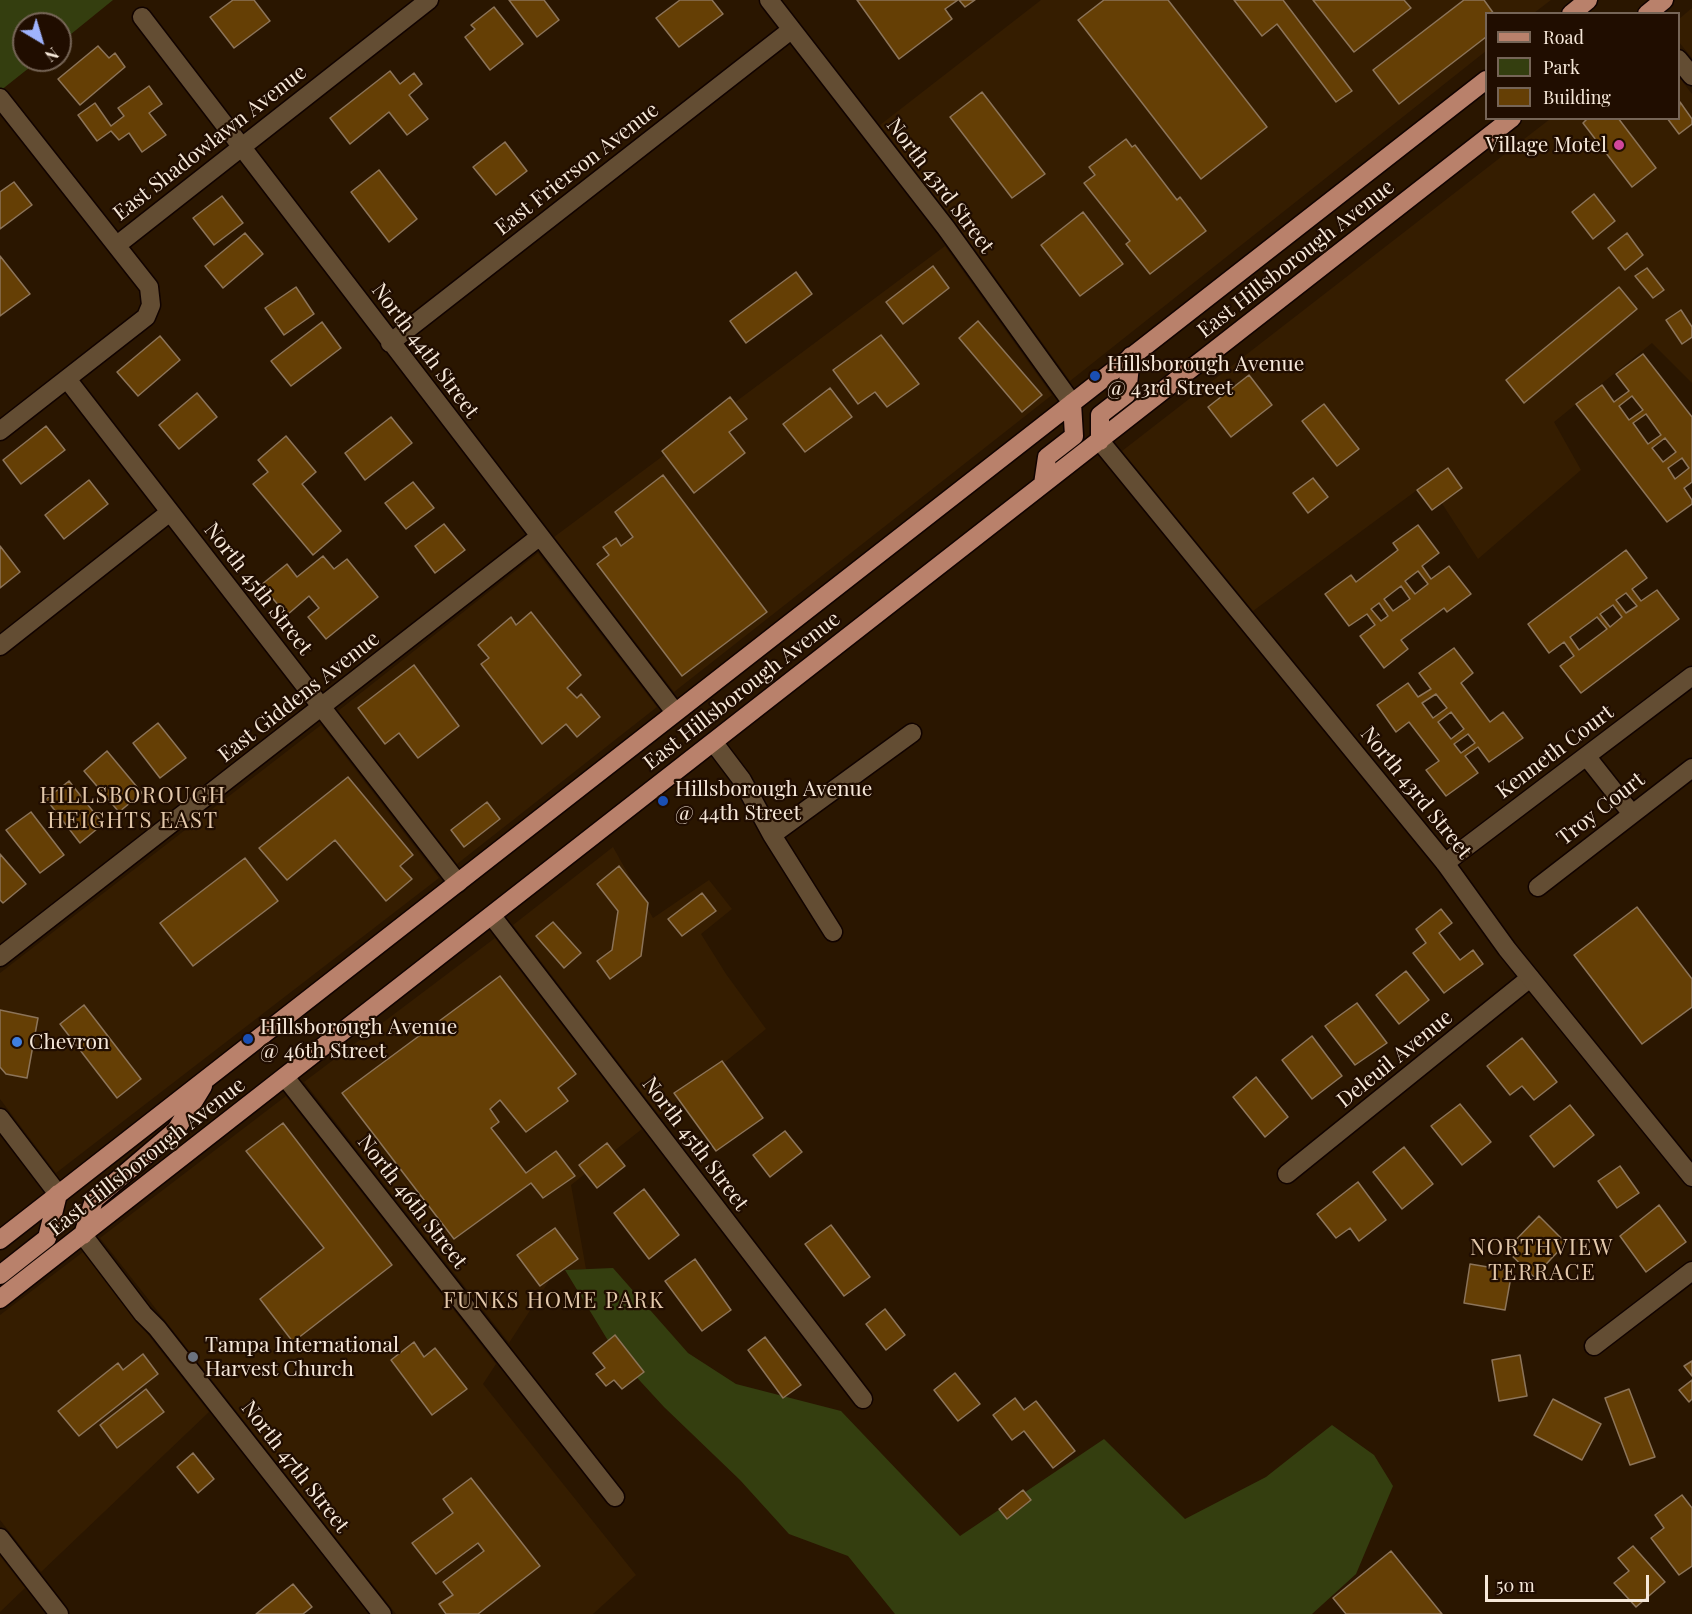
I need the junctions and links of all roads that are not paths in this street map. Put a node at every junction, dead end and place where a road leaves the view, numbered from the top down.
1 (429, 0) edge
2 (769, 0) edge
3 (1588, 0) edge
4 (1664, 0) edge
5 (1573, 12) edge
6 (1649, 12) edge
7 (142, 17) dead end
8 (791, 30) junction
9 (1680, 61) edge
10 (1692, 76) edge
11 (1485, 81) edge
12 (0, 98) edge
13 (1509, 120) edge
14 (242, 147) junction
15 (117, 245) junction
16 (390, 343) junction
17 (1131, 356) junction
18 (66, 379) junction
19 (1072, 403) junction
20 (0, 431) edge
21 (1100, 441) junction
22 (1043, 484) junction
23 (170, 512) junction
24 (539, 537) junction
25 (0, 646) edge
26 (1692, 676) edge
27 (322, 708) junction
28 (675, 711) junction
29 (912, 733) dead end
30 (714, 742) junction
31 (1587, 757) junction
32 (1692, 768) edge
33 (1632, 814) junction
34 (772, 834) junction
35 (1445, 863) junction
36 (458, 883) junction
37 (1538, 887) dead end
38 (492, 916) junction
39 (833, 932) dead end
40 (0, 957) edge
41 (1530, 978) junction
42 (208, 1077) junction
43 (285, 1077) junction
44 (0, 1118) edge
45 (1287, 1174) dead end
46 (1692, 1177) edge
47 (58, 1194) junction
48 (83, 1235) junction
49 (0, 1240) edge
50 (1692, 1271) edge
51 (0, 1275) edge
52 (0, 1299) edge
53 (1594, 1346) dead end
54 (863, 1399) dead end
55 (615, 1497) dead end
56 (0, 1538) edge
57 (59, 1614) edge
58 (382, 1614) edge

1 - 14 street, East Shadowlawn Avenue
2 - 8 street, North 43rd Street
3 - 5 main road
4 - 6 main road
7 - 14 street, North 44th Street
8 - 16 street, East Frierson Avenue
8 - 19 street, North 43rd Street
9 - 10 street
11 - 17 main road, East Hillsborough Avenue
12 - 15 street
13 - 21 main road, East Hillsborough Avenue
14 - 15 street, East Shadowlawn Avenue
14 - 16 street, North 44th Street
15 - 18 street, East Shadowlawn Avenue
16 - 24 street, North 44th Street
17 - 19 main road, East Hillsborough Avenue
17 - 21 main road
18 - 20 street, East Shadowlawn Avenue
18 - 23 street, North 45th Street
19 - 22 main road
19 - 28 main road, East Hillsborough Avenue
21 - 22 main road, East Hillsborough Avenue
21 - 35 street, North 43rd Street
22 - 30 main road, East Hillsborough Avenue
23 - 25 street
23 - 27 street, North 45th Street
24 - 27 street, East Giddens Avenue
24 - 28 street, North 44th Street
26 - 31 street, Kenneth Court
27 - 36 street, North 45th Street
27 - 40 street, East Giddens Avenue
28 - 36 main road, East Hillsborough Avenue
29 - 34 street
30 - 34 street
30 - 38 main road, East Hillsborough Avenue
31 - 33 street
31 - 35 street, Kenneth Court
32 - 33 street, Troy Court
33 - 37 street, Troy Court
34 - 39 street
35 - 41 street, North 43rd Street
36 - 42 main road, East Hillsborough Avenue
38 - 43 main road, East Hillsborough Avenue
38 - 54 street, North 45th Street
41 - 45 street, Deleuil Avenue
41 - 46 street, North 43rd Street
42 - 47 main road, East Hillsborough Avenue
42 - 48 main road
43 - 48 main road, East Hillsborough Avenue
43 - 55 street, North 46th Street
44 - 47 street
47 - 49 main road, East Hillsborough Avenue
47 - 51 main road
48 - 52 main road, East Hillsborough Avenue
48 - 58 street, North 47th Street
50 - 53 street
56 - 57 street

